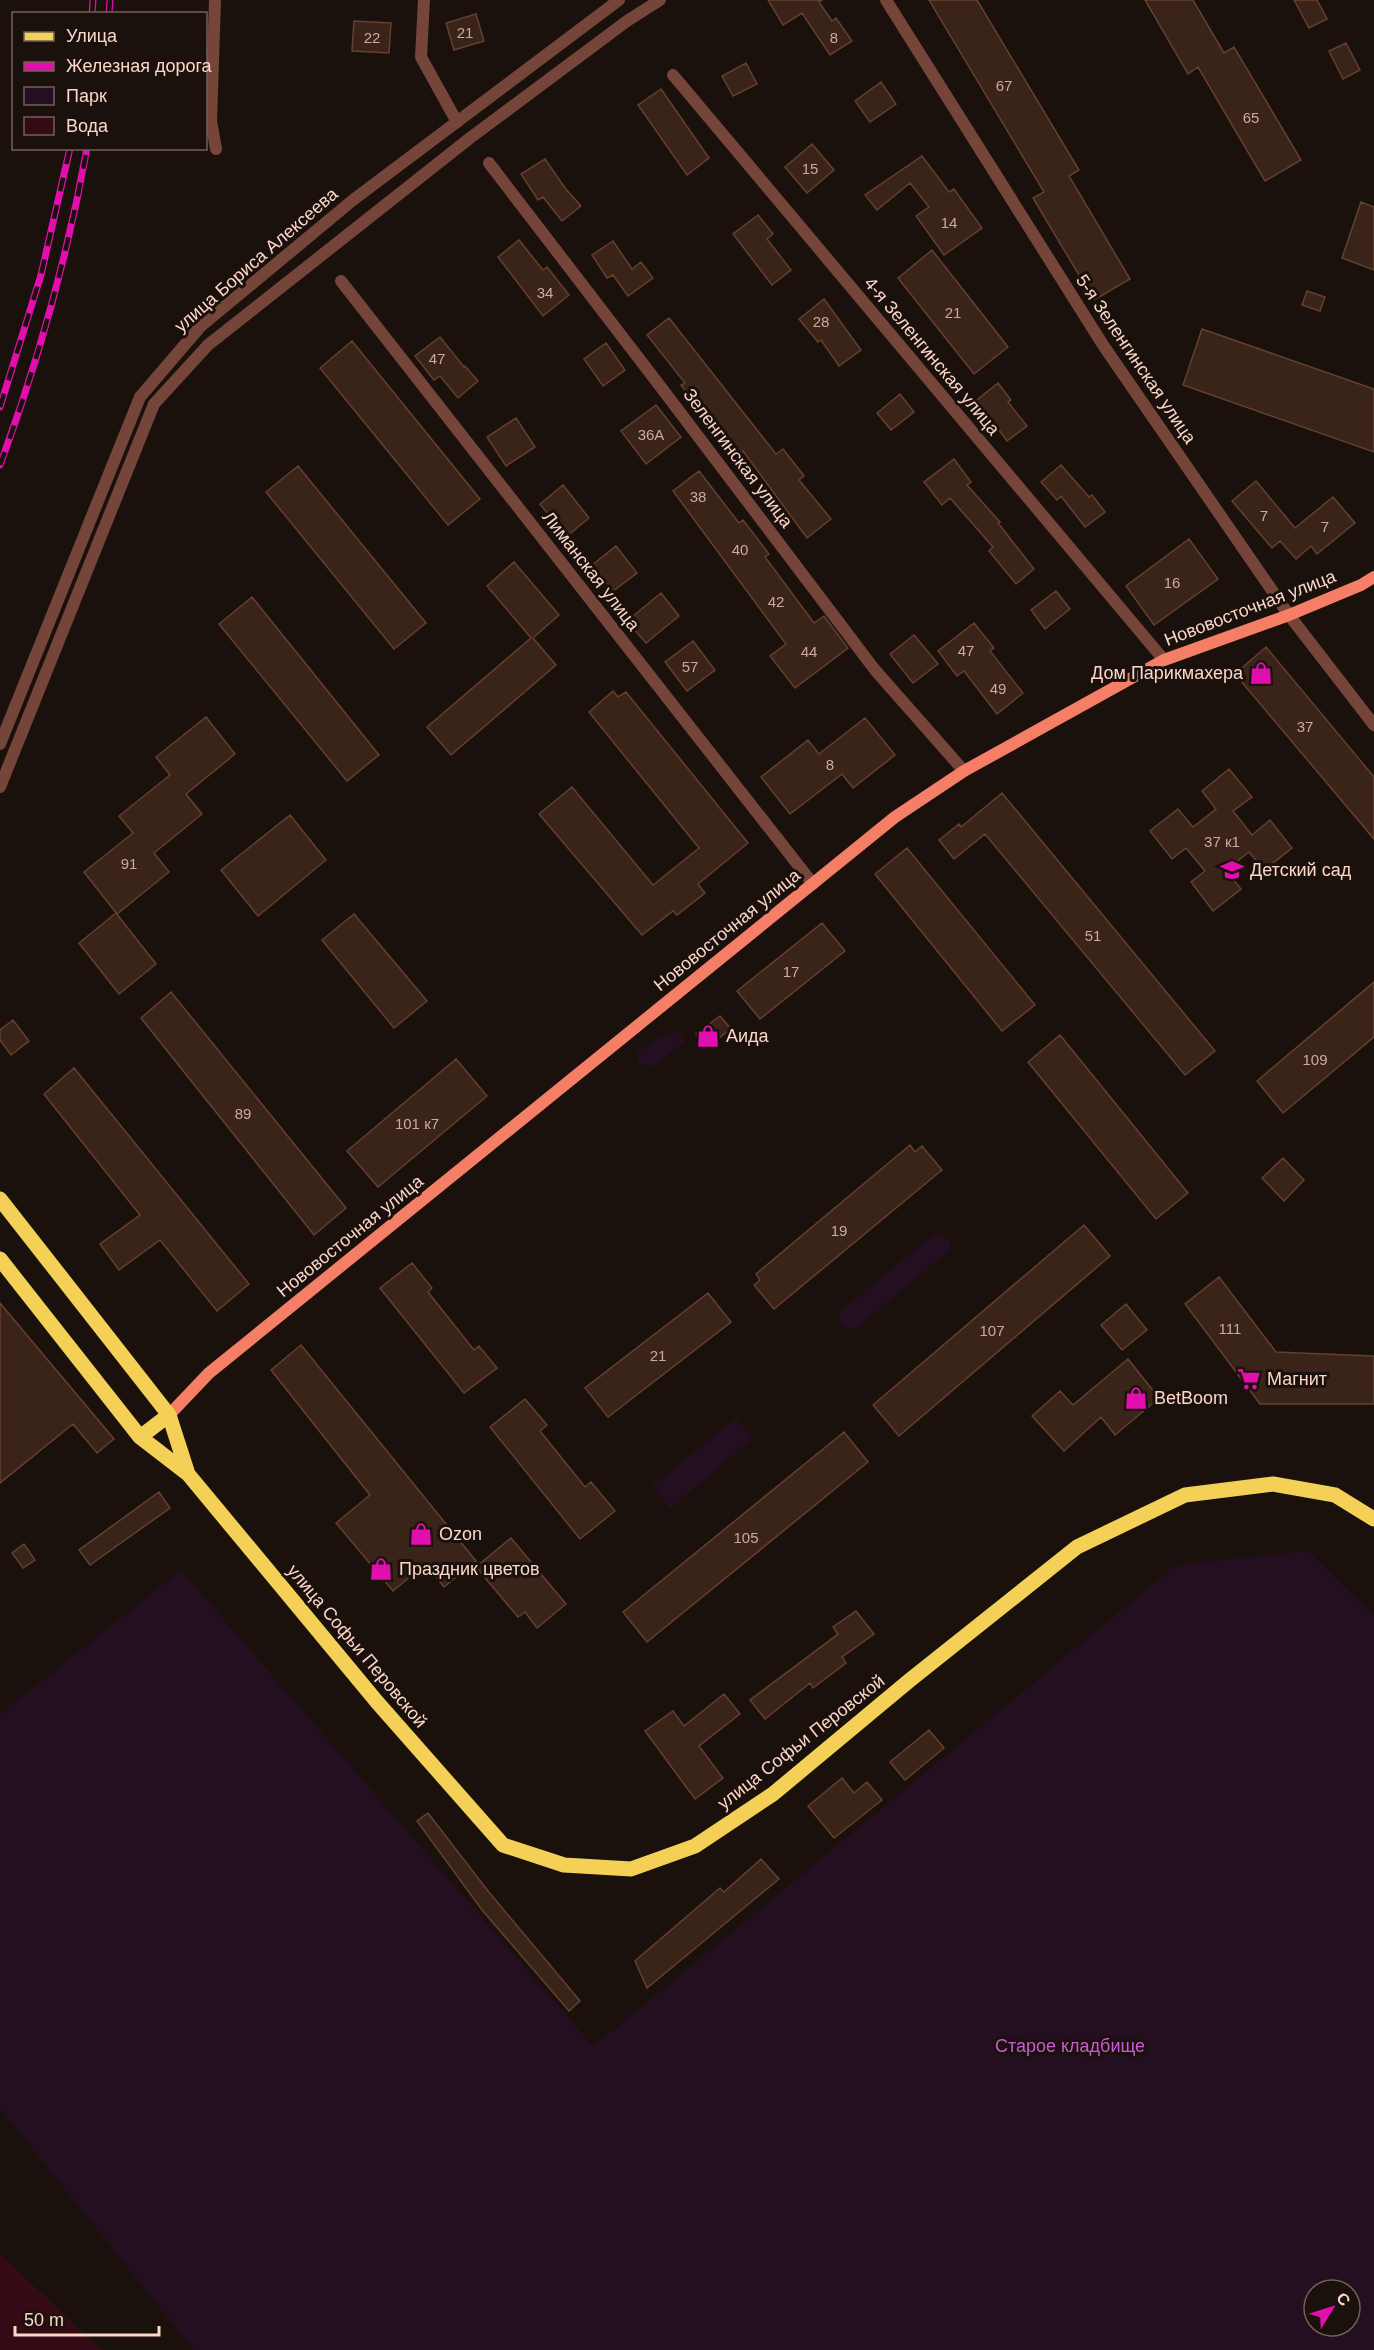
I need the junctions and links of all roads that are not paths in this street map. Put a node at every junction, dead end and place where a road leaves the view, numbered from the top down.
1 (215, 0) edge
2 (424, 0) edge
3 (619, 0) edge
4 (660, 0) edge
5 (886, 0) edge
6 (673, 75) dead end
7 (457, 122) junction
8 (216, 149) dead end
9 (489, 163) dead end
10 (341, 281) dead end
11 (1374, 577) edge
12 (1289, 615) junction
13 (1164, 660) junction
14 (1374, 725) edge
15 (0, 744) edge
16 (964, 771) junction
17 (0, 788) edge
18 (813, 884) junction
19 (0, 1199) edge
20 (0, 1259) edge
21 (169, 1415) junction
22 (140, 1437) junction
23 (188, 1474) junction
24 (1374, 1519) edge

1 - 8 street
2 - 7 street
3 - 7 street, улица Бориса Алексеева
4 - 17 street
5 - 12 street, 5-я Зеленгинская улица
6 - 13 street, 4-я Зеленгинская улица
7 - 15 street, улица Бориса Алексеева
9 - 16 street, Зеленгинская улица
10 - 18 street, Лиманская улица
11 - 12 main road, Нововосточная улица
12 - 13 main road, Нововосточная улица
12 - 14 street, 5-я Зеленгинская улица
13 - 16 main road, Нововосточная улица
16 - 18 main road, Нововосточная улица
18 - 21 main road, Нововосточная улица
19 - 21 main road, улица Софьи Перовской
20 - 22 main road, улица Софьи Перовской
21 - 22 main road
21 - 23 main road, улица Софьи Перовской
22 - 23 main road, улица Софьи Перовской
23 - 24 main road, улица Софьи Перовской

